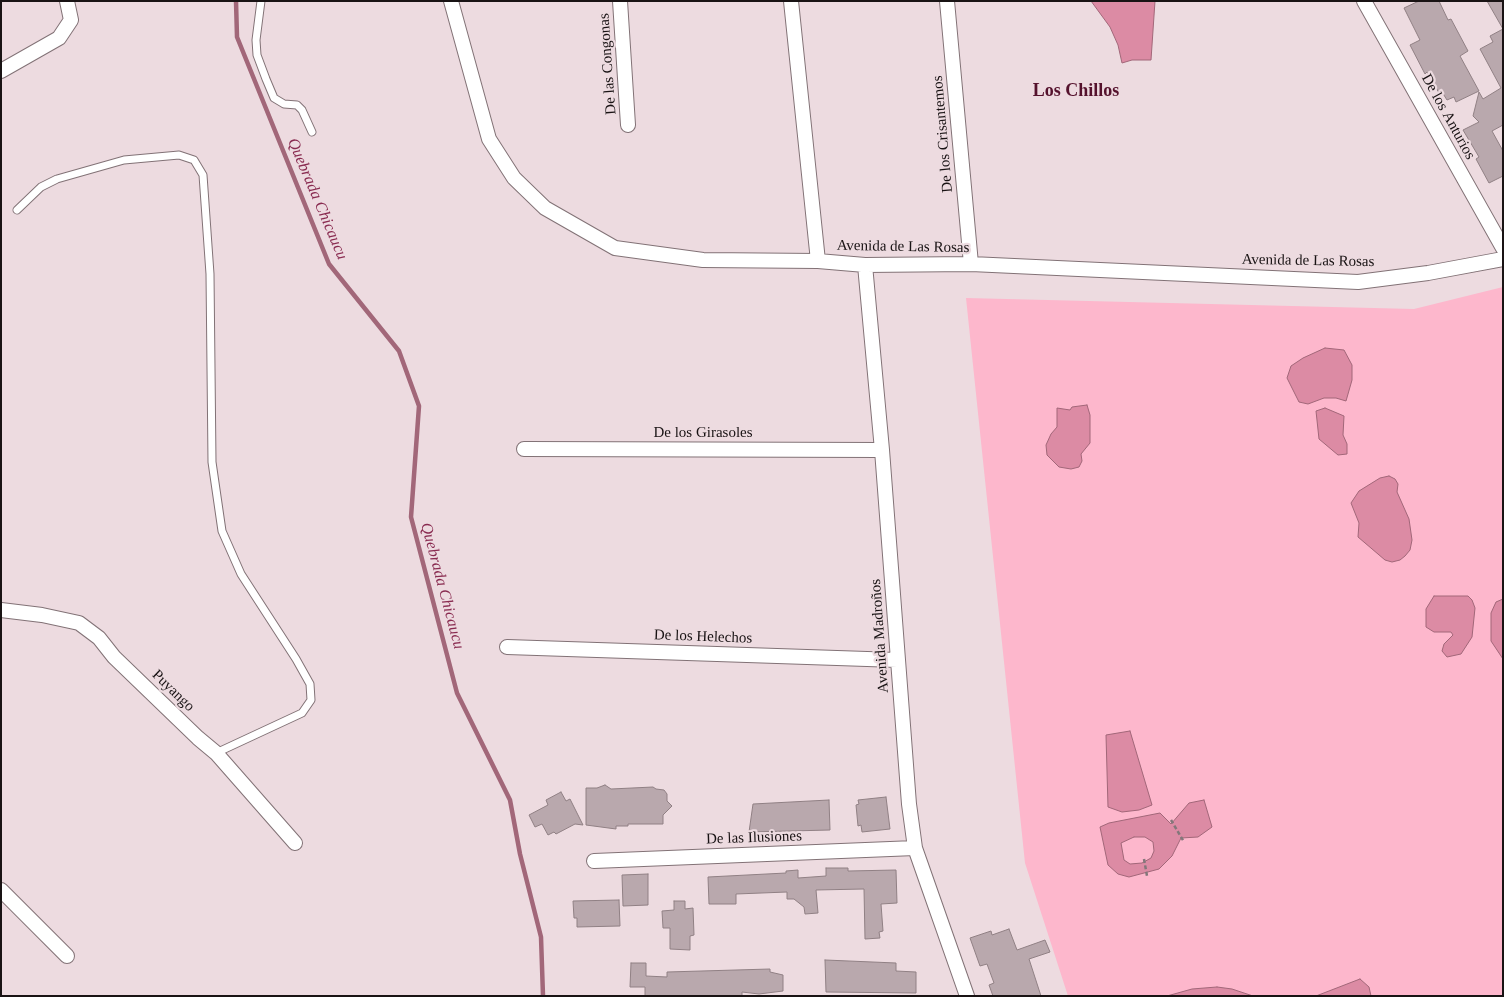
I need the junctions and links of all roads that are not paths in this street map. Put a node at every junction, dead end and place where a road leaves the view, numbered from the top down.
1 (67, 1) edge
2 (261, 1) edge
3 (450, 1) edge
4 (620, 1) edge
5 (791, 1) edge
6 (947, 1) edge
7 (1364, 1) edge
8 (1, 71) edge
9 (628, 125) dead end
10 (312, 132) dead end
11 (18, 210) dead end
12 (1503, 248) edge
13 (1503, 259) edge
14 (818, 262) junction
15 (971, 264) junction
16 (866, 265) junction
17 (524, 449) dead end
18 (882, 450) junction
19 (1, 610) edge
20 (507, 647) dead end
21 (897, 660) junction
22 (216, 752) junction
23 (295, 843) dead end
24 (915, 848) junction
25 (594, 861) dead end
26 (1, 890) edge
27 (67, 956) dead end
28 (967, 996) edge

1 - 8 street
2 - 10 lane
3 - 14 street, Avenida de Las Rosas
4 - 9 street, De las Congonas
5 - 14 street
6 - 15 street, De los Crisantemos
7 - 12 street, De los Anturios
11 - 22 lane
13 - 15 street, Avenida de Las Rosas
14 - 16 street, Avenida de Las Rosas
15 - 16 street, Avenida de Las Rosas
16 - 18 street, Avenida Madroños
17 - 18 street, De los Girasoles
18 - 21 street, Avenida Madroños
19 - 22 street, Puyango
20 - 21 street, De los Helechos
21 - 24 street, Avenida Madroños
22 - 23 street, Puyango
24 - 25 street, De las Ilusiones
24 - 28 street, Avenida Madroños
26 - 27 street

